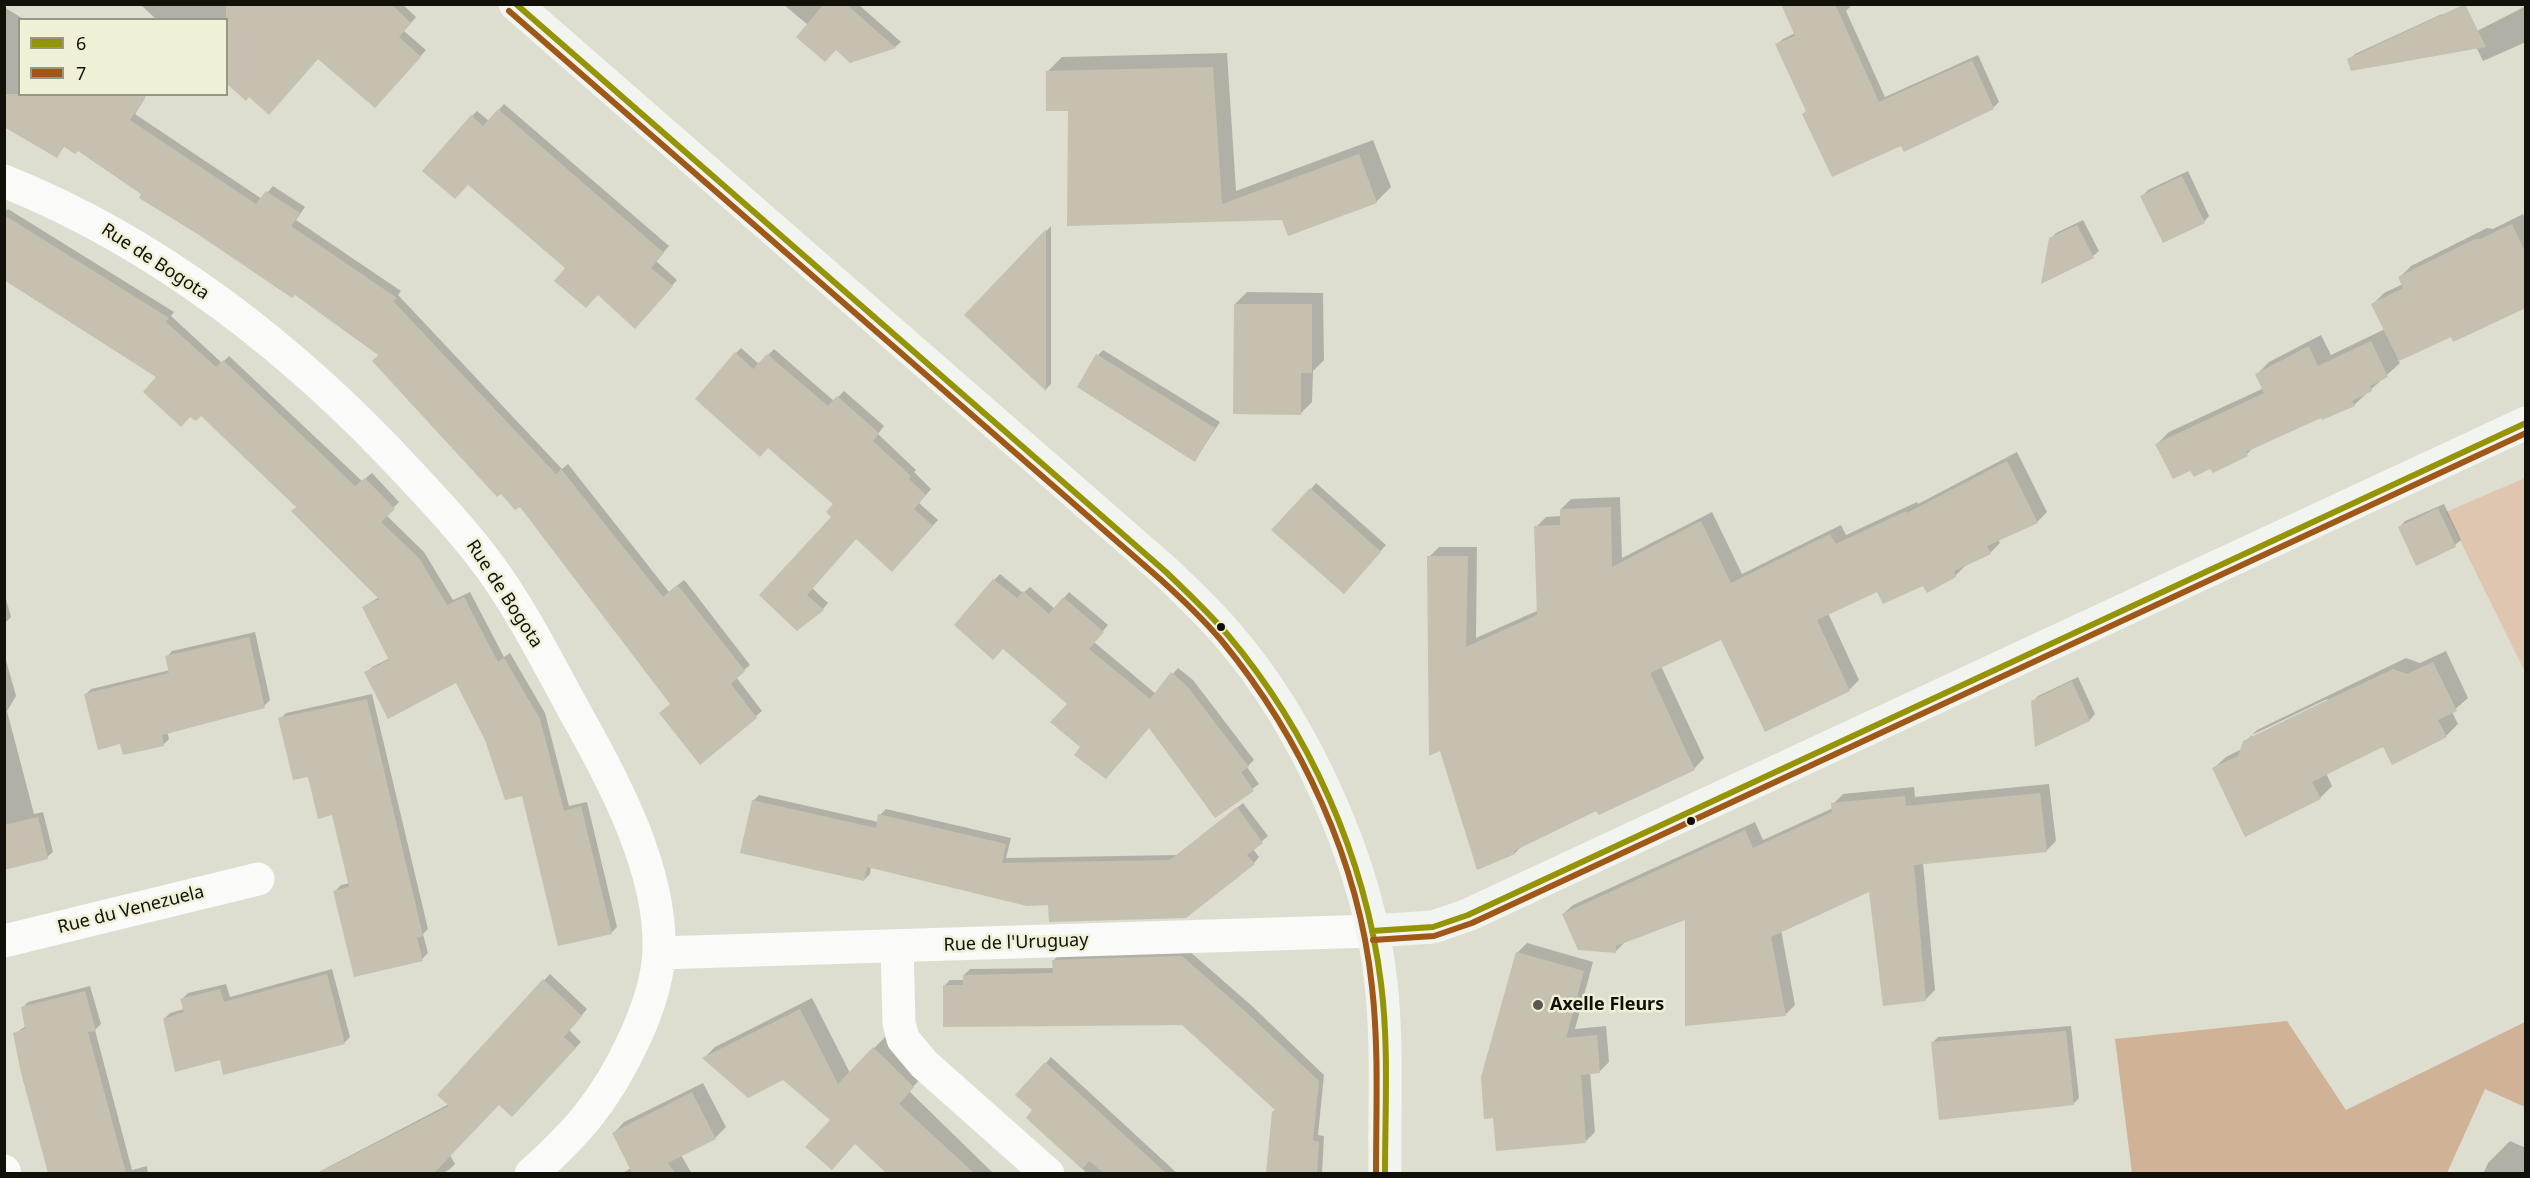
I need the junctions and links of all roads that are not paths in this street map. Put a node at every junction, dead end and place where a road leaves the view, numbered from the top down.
1 (515, 4) edge
2 (4, 182) edge
3 (2526, 423) edge
4 (258, 879) dead end
5 (1372, 931) junction
6 (4, 941) edge
7 (897, 946) junction
8 (659, 953) junction
9 (531, 1173) edge
10 (1048, 1173) edge
11 (1385, 1173) edge

1 - 5 main road
2 - 8 street, Rue de Bogota
3 - 5 main road
4 - 6 street, Rue du Venezuela
5 - 7 street, Rue de l'Uruguay
5 - 11 main road
7 - 8 street, Rue de l'Uruguay
7 - 10 street
8 - 9 street, Rue de Bogota

